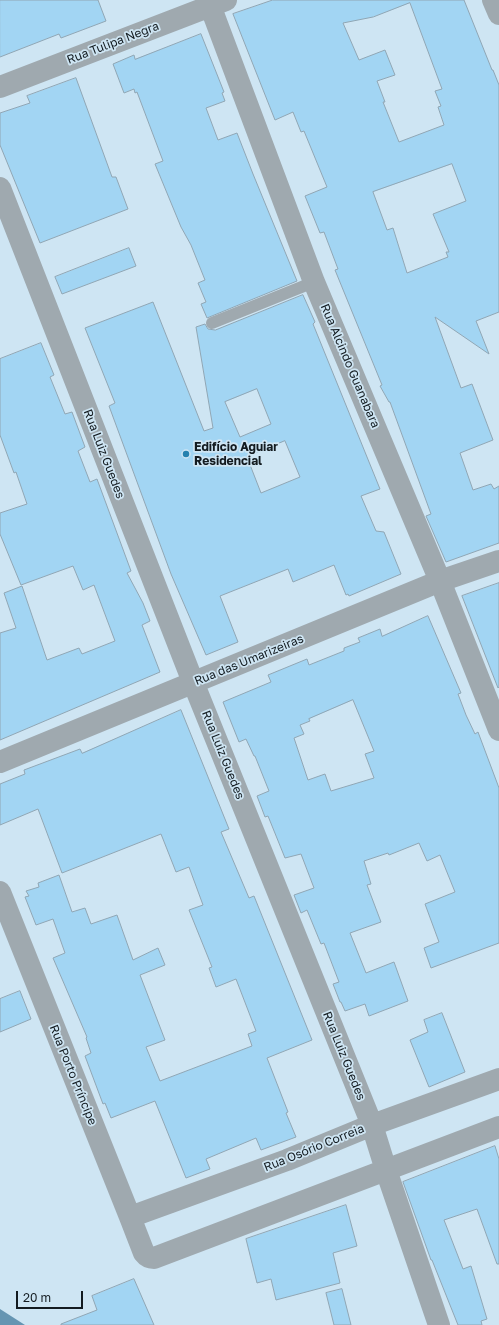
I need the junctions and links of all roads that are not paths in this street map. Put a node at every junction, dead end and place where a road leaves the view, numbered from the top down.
1 (493, 0) edge
2 (215, 2) edge
3 (499, 14) edge
4 (0, 87) edge
5 (0, 188) edge
6 (314, 282) junction
7 (212, 323) dead end
8 (499, 561) edge
9 (440, 581) junction
10 (194, 682) junction
11 (499, 730) edge
12 (0, 762) edge
13 (0, 892) edge
14 (499, 1079) edge
15 (372, 1125) junction
16 (499, 1127) edge
17 (386, 1170) junction
18 (130, 1217) junction
19 (439, 1325) edge

1 - 3 street
2 - 4 street, Rua Tulipa Negra
2 - 6 street, Rua Alcindo Guanabara
5 - 10 street, Rua Luiz Guedes
6 - 7 lane
6 - 9 street, Rua Alcindo Guanabara
8 - 9 street, Rua das Umarizeiras
9 - 10 street, Rua das Umarizeiras
9 - 11 street, Rua Alcindo Guanabara
10 - 12 street, Rua das Umarizeiras
10 - 15 street, Rua Luiz Guedes
13 - 18 street, Rua Porto Príncipe
14 - 15 street, Rua Osório Correia
15 - 17 street, Rua Luiz Guedes
15 - 18 street, Rua Osório Correia
16 - 17 street
17 - 18 street, Rua Porto Príncipe
17 - 19 street, Rua Luiz Guedes

